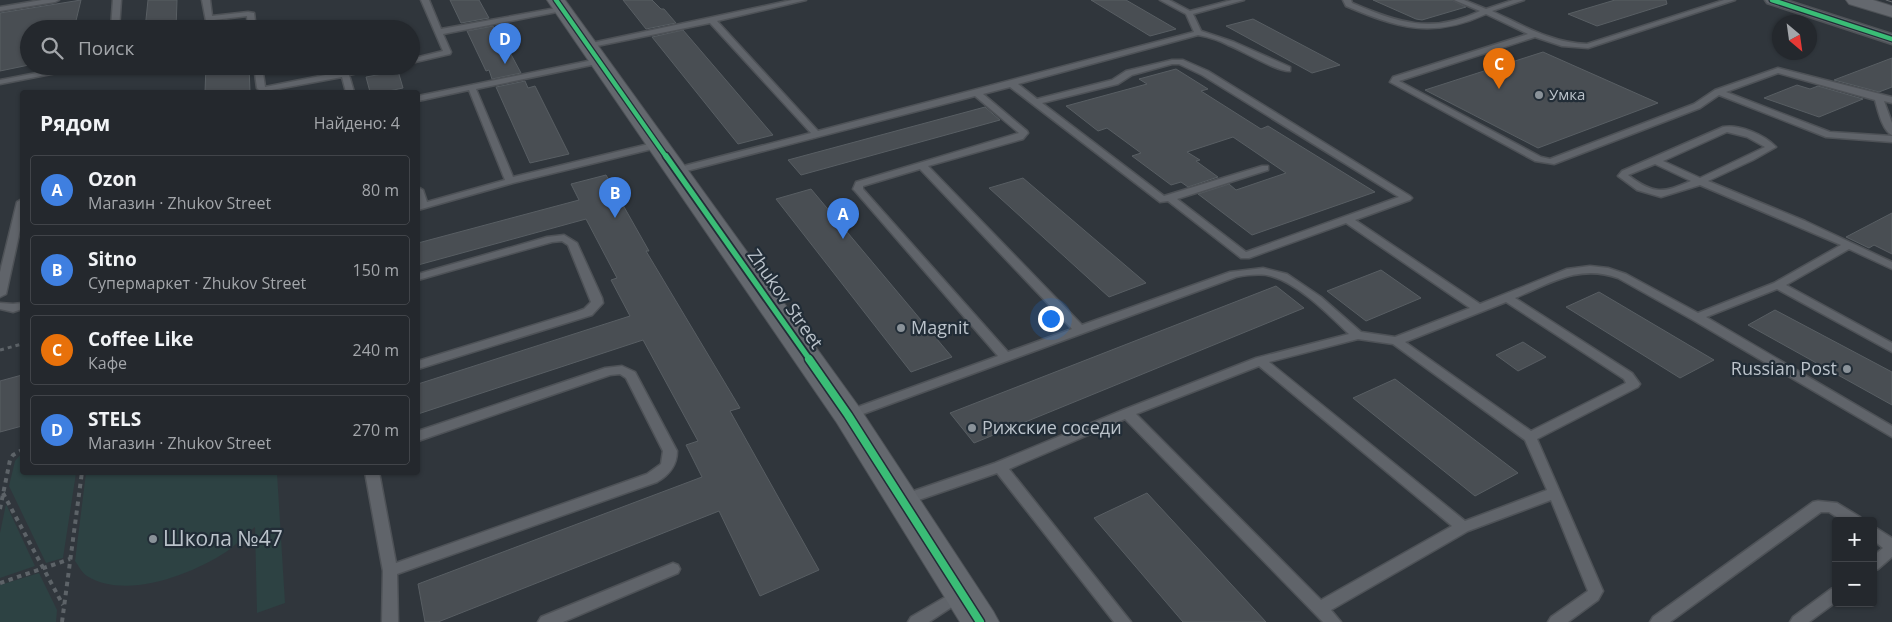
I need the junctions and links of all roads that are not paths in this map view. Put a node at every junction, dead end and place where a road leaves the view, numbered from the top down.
1 (55, 0) edge
2 (117, 0) edge
3 (206, 0) edge
4 (425, 0) edge
5 (802, 0) edge
6 (1164, 0) edge
7 (1240, 0) edge
8 (1347, 0) edge
9 (1458, 0) edge
10 (1520, 0) edge
11 (1731, 0) edge
12 (1772, 0) edge
13 (1856, 0) edge
14 (559, 4) edge
15 (0, 9) edge
16 (1486, 11) junction
17 (1892, 12) edge
18 (1189, 13) junction
19 (116, 20) edge
20 (251, 20) edge
21 (712, 20) junction
22 (439, 32) junction
23 (1198, 33) junction
24 (1537, 34) junction
25 (1892, 39) edge
26 (592, 54) junction
27 (420, 59) edge
28 (1287, 69) dead end
29 (38, 75) edge
30 (260, 75) edge
31 (340, 75) edge
32 (345, 75) edge
33 (0, 82) edge
34 (1012, 84) junction
35 (471, 86) junction
36 (264, 90) edge
37 (264, 90) edge
38 (349, 90) edge
39 (1718, 92) junction
40 (977, 94) junction
41 (420, 98) edge
42 (1879, 98) junction
43 (1892, 100) edge
44 (1036, 102) junction
45 (1892, 132) edge
46 (816, 134) junction
47 (1892, 139) edge
48 (656, 145) junction
49 (1656, 161) junction
50 (922, 165) junction
51 (1265, 168) dead end
52 (675, 171) junction
53 (510, 181) junction
54 (1697, 182) junction
55 (1170, 198) junction
56 (420, 206) edge
57 (20, 210) edge
58 (1348, 220) junction
59 (1849, 245) junction
60 (1892, 266) edge
61 (420, 276) edge
62 (1778, 285) junction
63 (0, 294) edge
64 (1508, 298) junction
65 (0, 306) edge
66 (20, 306) edge
67 (1479, 309) junction
68 (1697, 317) junction
69 (1079, 329) junction
70 (1358, 335) junction
71 (1396, 341) junction
72 (1892, 348) edge
73 (1007, 358) junction
74 (1260, 361) junction
75 (420, 363) edge
76 (1128, 413) junction
77 (848, 415) junction
78 (1892, 432) edge
79 (420, 435) edge
80 (1530, 437) junction
81 (1000, 467) junction
82 (373, 475) edge
83 (1555, 493) junction
84 (902, 500) junction
85 (1848, 517) edge
86 (1462, 527) junction
87 (1877, 535) edge
88 (1877, 561) edge
89 (673, 570) dead end
90 (390, 571) junction
91 (960, 594) junction
92 (1832, 596) edge
93 (1320, 608) junction
94 (386, 621) edge
95 (546, 622) edge
96 (916, 622) edge
97 (980, 622) edge
98 (1123, 622) edge
99 (1333, 622) edge
100 (1556, 622) edge
101 (1658, 622) edge
102 (1798, 622) edge

1 - 15 lane
2 - 19 lane
3 - 20 lane
4 - 22 lane
5 - 21 lane
6 - 18 lane
7 - 18 lane
8 - 16 lane
9 - 16 lane
10 - 16 lane
11 - 24 lane
12 - 25 street
13 - 17 street
14 - 22 lane
14 - 26 street, Zhukov Street
16 - 24 lane
18 - 23 lane
21 - 26 lane
21 - 46 lane
22 - 27 lane
23 - 28 lane
23 - 34 lane
24 - 39 lane
26 - 35 lane
26 - 48 street, Zhukov Street
29 - 33 lane
30 - 37 lane
31 - 36 lane
32 - 38 lane
34 - 40 lane
34 - 44 lane
35 - 41 lane
35 - 53 lane
39 - 42 lane
39 - 47 lane
40 - 46 lane
40 - 50 lane
42 - 43 lane
42 - 45 lane
44 - 55 lane
44 - 58 lane
46 - 52 lane
48 - 52 street, Zhukov Street
48 - 53 lane
49 - 54 lane
49 - 54 lane
49 - 54 lane
50 - 69 lane
50 - 73 lane
51 - 55 lane
52 - 77 street, Zhukov Street
53 - 56 lane
54 - 59 lane
55 - 58 lane
57 - 63 lane
58 - 67 lane
59 - 60 lane
59 - 62 lane
61 - 75 lane
62 - 68 lane
62 - 72 lane
64 - 67 lane
64 - 68 lane
64 - 80 lane
65 - 66 lane
67 - 71 lane
68 - 78 lane
69 - 70 lane
69 - 73 lane
70 - 71 lane
70 - 74 lane
71 - 80 lane
73 - 77 lane
74 - 76 lane
74 - 86 lane
76 - 81 lane
76 - 93 lane
77 - 84 street, Zhukov Street
79 - 90 lane
80 - 83 lane
81 - 84 lane
81 - 98 lane
82 - 90 lane
83 - 86 lane
83 - 100 lane
84 - 91 street, Zhukov Street
85 - 101 lane
86 - 93 lane
87 - 88 lane
89 - 95 lane
90 - 94 lane
91 - 96 lane
91 - 97 street, Zhukov Street
92 - 102 lane
93 - 99 lane

